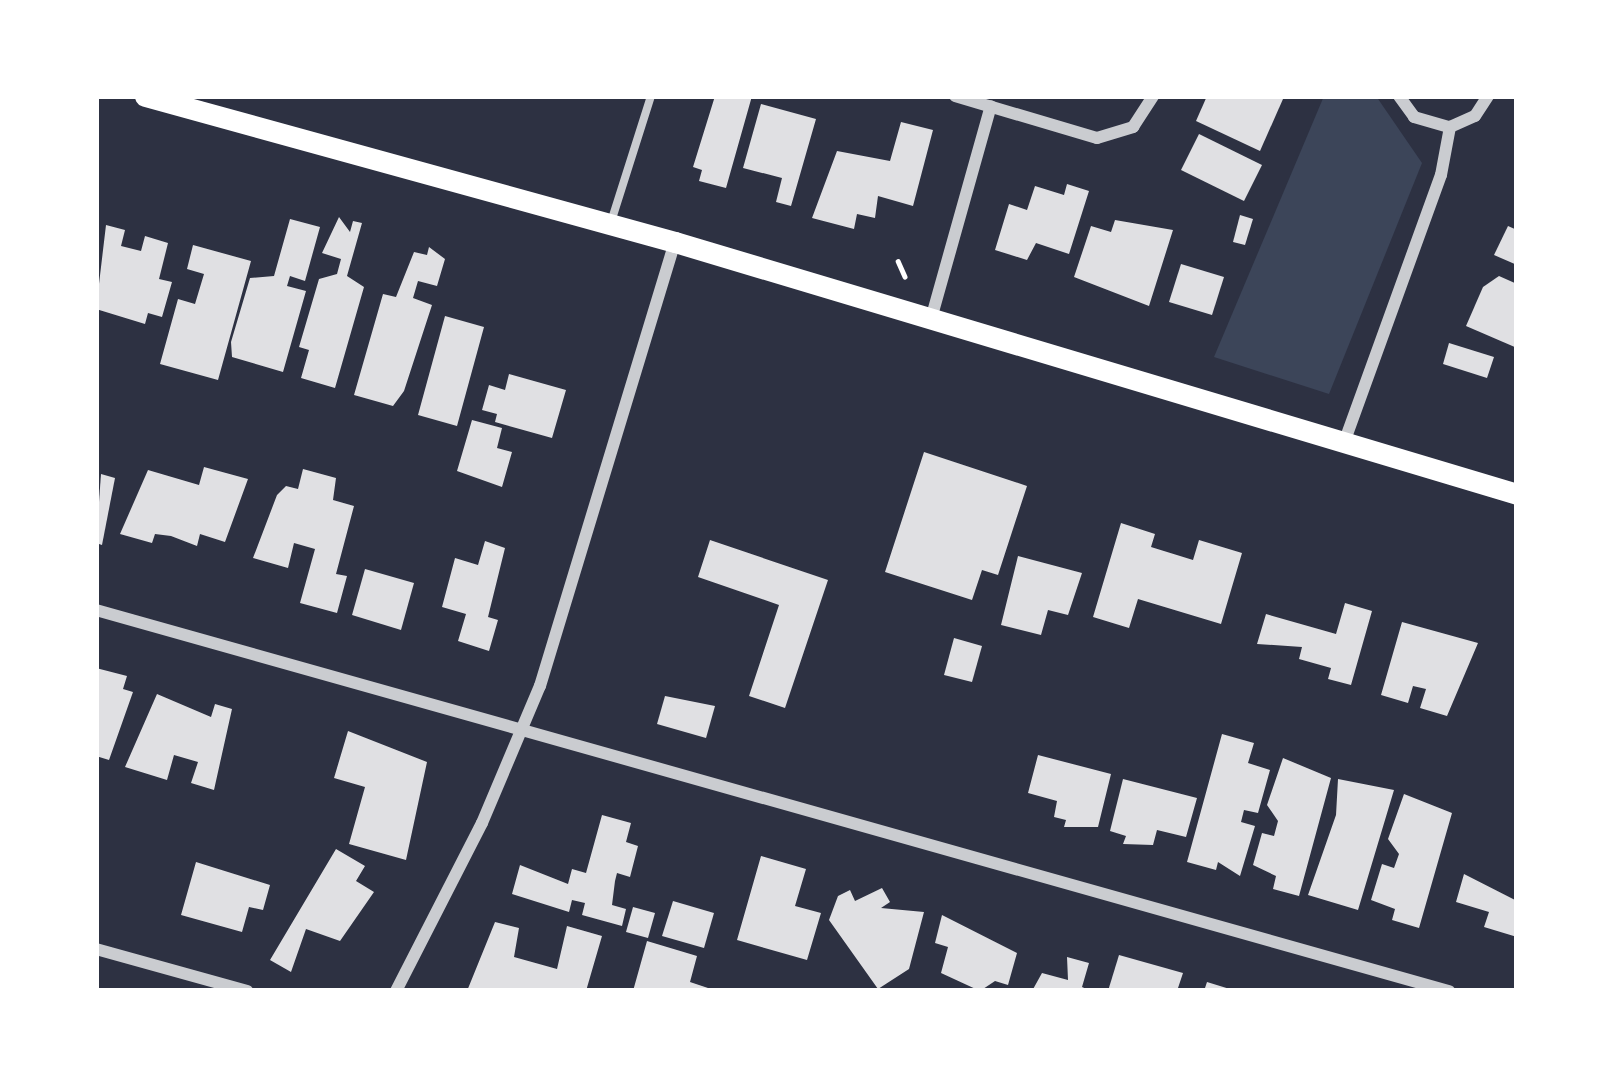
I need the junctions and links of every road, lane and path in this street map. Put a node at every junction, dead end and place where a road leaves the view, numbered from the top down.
1 (145, 96) edge
2 (651, 96) edge
3 (956, 96) edge
4 (1153, 96) edge
5 (1399, 96) edge
6 (1489, 96) edge
7 (992, 106) junction
8 (1450, 127) junction
9 (610, 224) junction
10 (675, 242) junction
11 (898, 261) dead end
12 (905, 277) dead end
13 (931, 319) junction
14 (1346, 440) junction
15 (1517, 494) edge
16 (96, 610) edge
17 (522, 730) junction
18 (96, 949) edge
19 (247, 991) edge
20 (396, 991) edge
21 (1449, 991) edge

1 - 9 main road
2 - 9 lane
3 - 7 street
4 - 7 street
5 - 8 street
6 - 8 street
7 - 13 street
8 - 14 street
9 - 10 main road
10 - 13 main road
10 - 17 street
11 - 12 path
13 - 14 main road
14 - 15 main road
16 - 17 street
17 - 20 street
17 - 21 street
18 - 19 street

